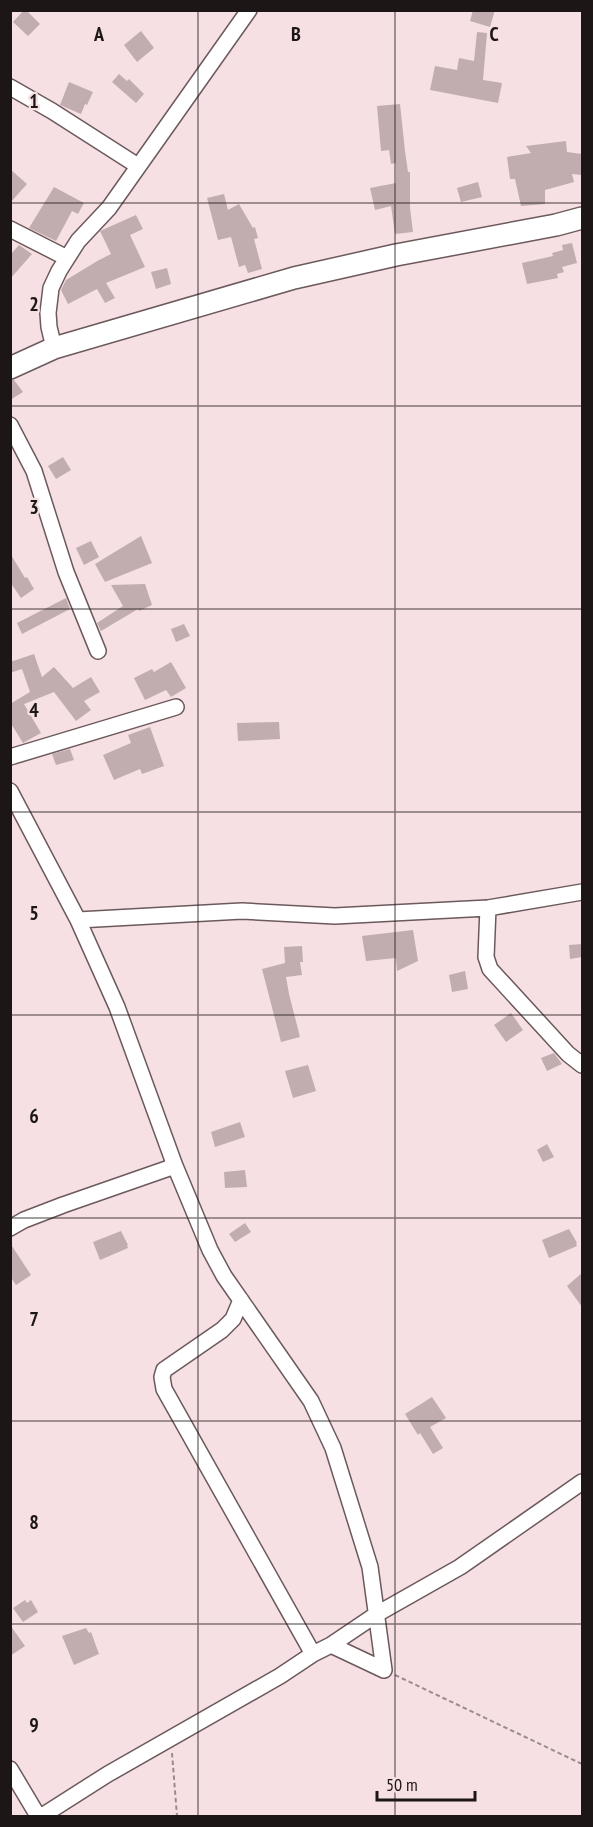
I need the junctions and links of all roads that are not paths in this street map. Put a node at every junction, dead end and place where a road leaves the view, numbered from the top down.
1 (249, 10) edge
2 (10, 87) edge
3 (138, 166) junction
4 (582, 218) edge
5 (10, 229) edge
6 (67, 258) junction
7 (54, 348) junction
8 (10, 368) edge
9 (10, 425) edge
10 (98, 651) dead end
11 (176, 707) dead end
12 (10, 757) edge
13 (10, 791) edge
14 (582, 891) edge
15 (488, 908) junction
16 (78, 920) junction
17 (582, 1065) edge
18 (175, 1166) junction
19 (17, 1217) edge
20 (10, 1228) edge
21 (241, 1300) junction
22 (582, 1482) edge
23 (377, 1614) junction
24 (331, 1645) junction
25 (313, 1654) junction
26 (10, 1769) edge
27 (40, 1816) edge

1 - 3 street
2 - 3 street
3 - 6 street
4 - 7 main road
5 - 6 street
6 - 7 street
7 - 8 main road
9 - 10 street
11 - 12 street
13 - 16 street
14 - 15 street
15 - 16 street
15 - 17 street
16 - 18 street
18 - 19 street
18 - 21 street
19 - 20 street
21 - 23 street
21 - 25 street
22 - 23 street
23 - 24 street
23 - 24 street
24 - 25 street
25 - 27 street
26 - 27 street

